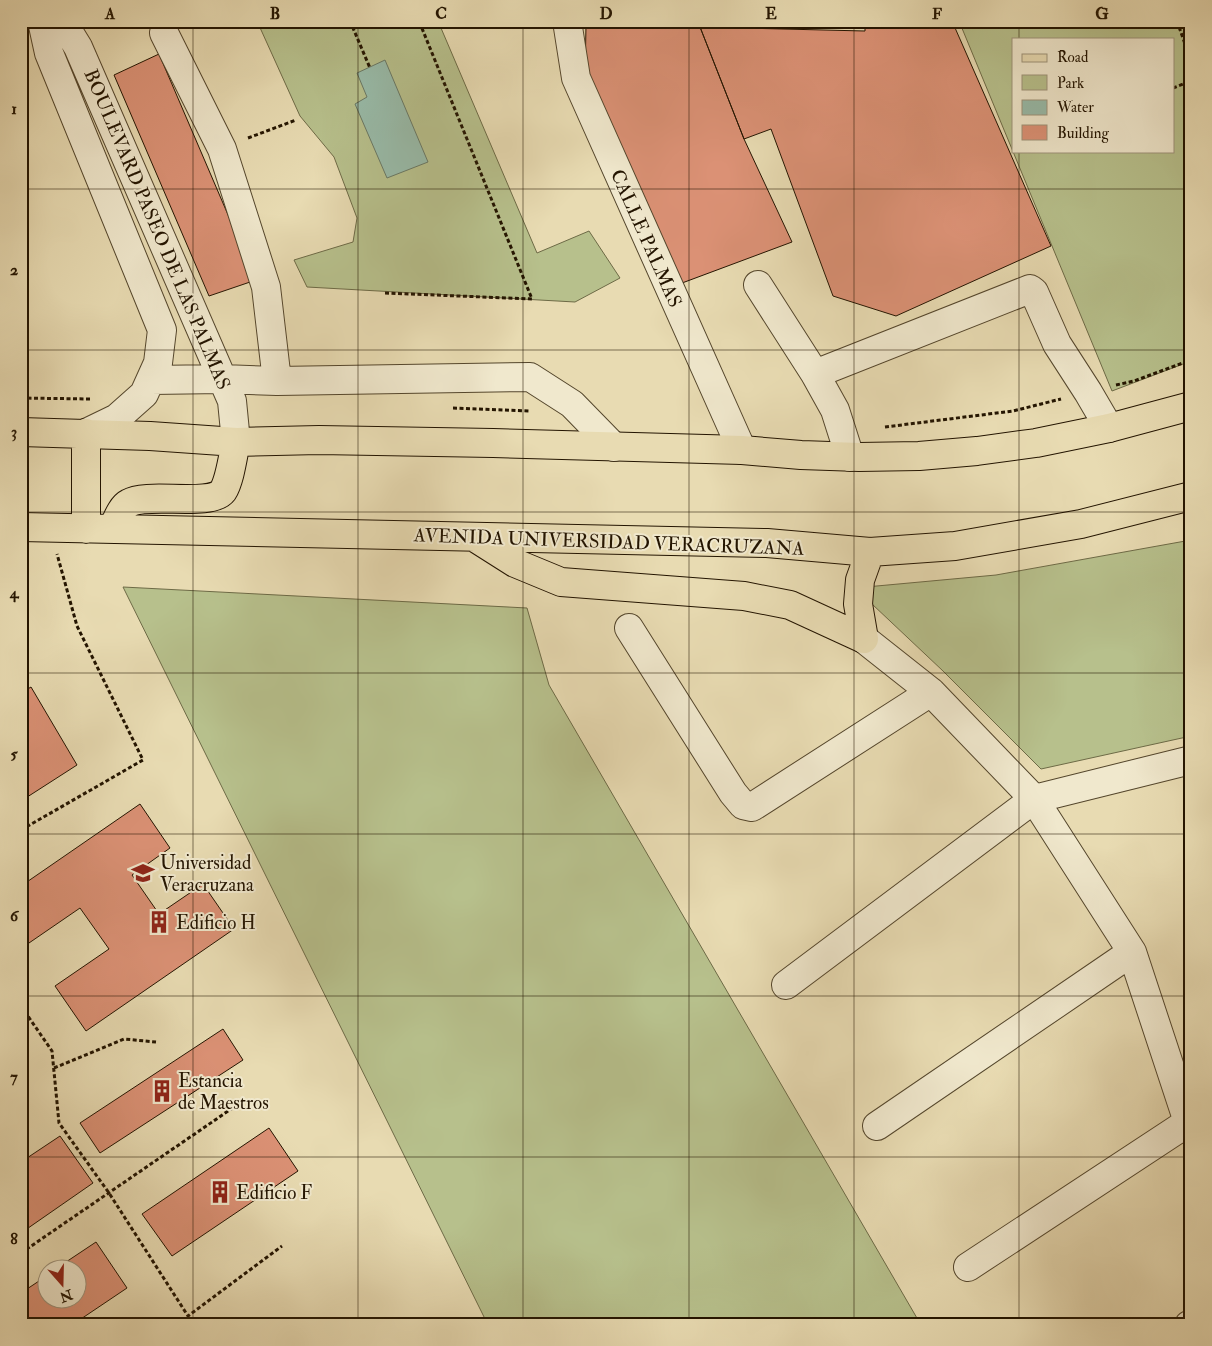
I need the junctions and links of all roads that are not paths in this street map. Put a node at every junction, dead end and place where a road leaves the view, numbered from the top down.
1 (42, 21) edge
2 (62, 21) edge
3 (567, 21) edge
4 (164, 33) dead end
5 (758, 285) dead end
6 (815, 374) junction
7 (222, 379) junction
8 (151, 380) junction
9 (277, 381) junction
10 (1191, 406) edge
11 (1109, 428) junction
12 (21, 432) edge
13 (86, 433) junction
14 (236, 442) junction
15 (614, 447) junction
16 (742, 450) junction
17 (850, 457) junction
18 (1191, 496) edge
19 (21, 527) edge
20 (113, 528) junction
21 (86, 529) junction
22 (474, 537) junction
23 (870, 552) junction
24 (629, 628) dead end
25 (864, 639) junction
26 (932, 692) junction
27 (1191, 760) edge
28 (1034, 799) junction
29 (1132, 952) junction
30 (786, 985) dead end
31 (877, 1126) dead end
32 (1189, 1127) edge
33 (968, 1267) dead end

1 - 8 street, BOULEVARD PASEO DE LAS PALMAS
2 - 7 street, BOULEVARD PASEO DE LAS PALMAS
3 - 16 street, CALLE PALMAS
4 - 9 street
5 - 6 street
6 - 11 street
6 - 17 street
7 - 8 street
7 - 9 street
7 - 14 street, BOULEVARD PASEO DE LAS PALMAS
8 - 13 street, BOULEVARD PASEO DE LAS PALMAS
9 - 15 street
10 - 11 main road
11 - 17 main road
12 - 13 main road
13 - 14 main road
13 - 21 main road
14 - 15 main road
14 - 20 main road
15 - 16 main road
16 - 17 main road
18 - 23 main road, AVENIDA UNIVERSIDAD VERACRUZANA
19 - 21 main road, AVENIDA UNIVERSIDAD VERACRUZANA
20 - 21 main road, AVENIDA UNIVERSIDAD VERACRUZANA
20 - 22 main road, AVENIDA UNIVERSIDAD VERACRUZANA
22 - 23 main road, AVENIDA UNIVERSIDAD VERACRUZANA
22 - 25 main road
23 - 25 main road
24 - 26 street
25 - 26 street
26 - 28 street
27 - 28 street
28 - 29 street
28 - 30 street
29 - 31 street
29 - 32 street
32 - 33 street

